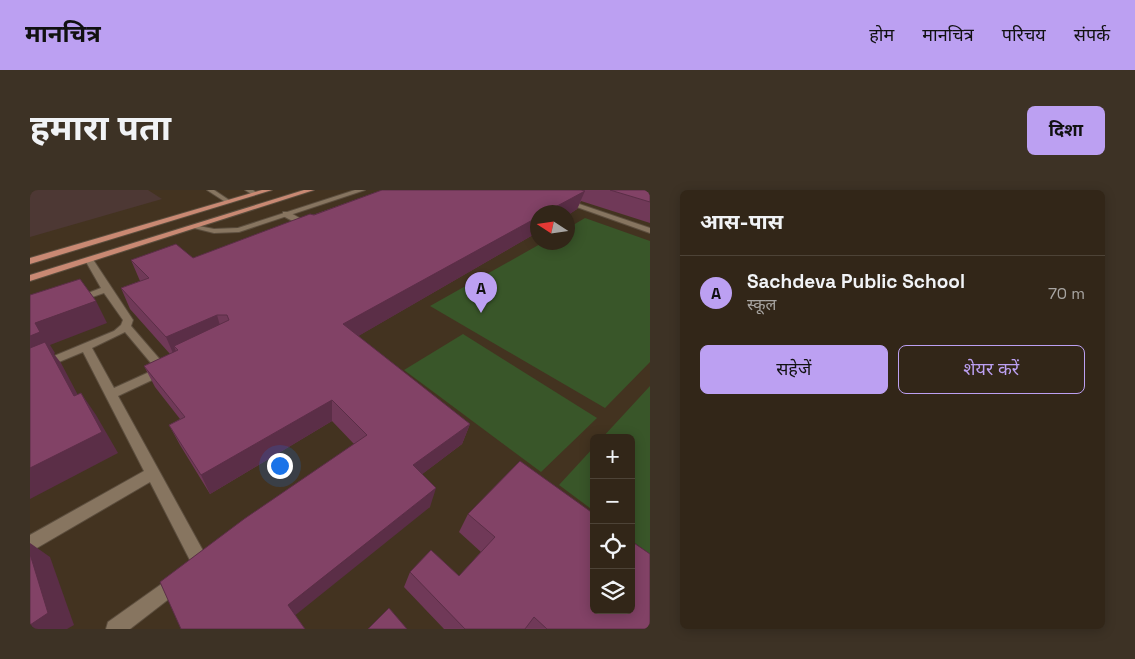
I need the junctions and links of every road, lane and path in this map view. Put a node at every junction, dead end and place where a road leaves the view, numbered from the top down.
1 (248, 190) edge
2 (269, 190) edge
3 (311, 190) edge
4 (362, 190) edge
5 (532, 190) edge
6 (214, 191) edge
7 (255, 194) junction
8 (229, 202) junction
9 (286, 214) junction
10 (324, 226) edge
11 (194, 227) junction
12 (650, 231) edge
13 (89, 260) junction
14 (30, 261) edge
15 (30, 278) edge
16 (106, 289) junction
17 (64, 304) edge
18 (126, 326) junction
19 (86, 347) junction
20 (30, 370) edge
21 (111, 394) junction
22 (153, 473) junction
23 (30, 544) edge
24 (216, 552) edge
25 (201, 564) junction
26 (115, 629) edge

1 - 7 street
2 - 7 main road
3 - 11 main road
4 - 9 street
5 - 12 street
6 - 8 street
7 - 8 main road
8 - 14 main road
9 - 10 street
9 - 11 street
11 - 13 main road
13 - 15 main road
13 - 16 street
16 - 17 street
16 - 18 street
18 - 19 street
18 - 21 street
19 - 20 street
19 - 21 street
21 - 22 street
22 - 23 street
22 - 25 street
24 - 25 street
25 - 26 street

